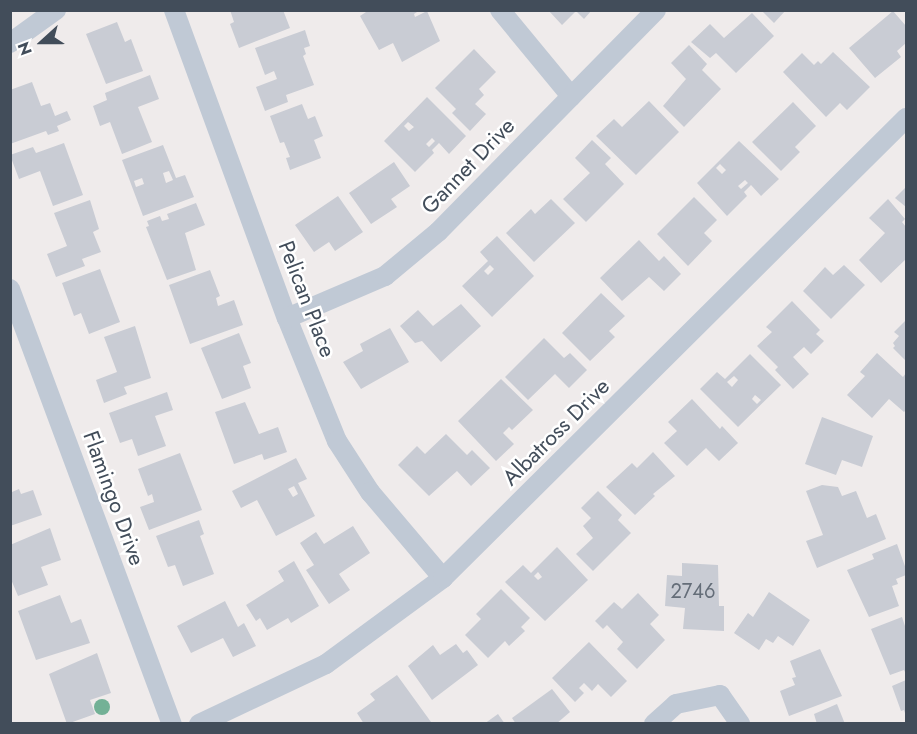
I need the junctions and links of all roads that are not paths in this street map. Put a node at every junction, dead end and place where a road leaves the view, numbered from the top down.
1 (56, 10) edge
2 (174, 10) edge
3 (500, 10) edge
4 (656, 10) edge
5 (10, 43) edge
6 (571, 96) junction
7 (906, 118) edge
8 (10, 290) edge
9 (287, 318) junction
10 (443, 578) junction
11 (172, 723) edge
12 (199, 723) edge
13 (654, 723) edge
14 (740, 723) edge

1 - 5 street
2 - 9 street, Pelican Place
3 - 6 street
4 - 6 street, Gannet Drive
6 - 9 street, Gannet Drive
7 - 10 street, Albatross Drive
8 - 11 street, Flamingo Drive
9 - 10 street, Pelican Place
10 - 12 street, Albatross Drive
13 - 14 street

